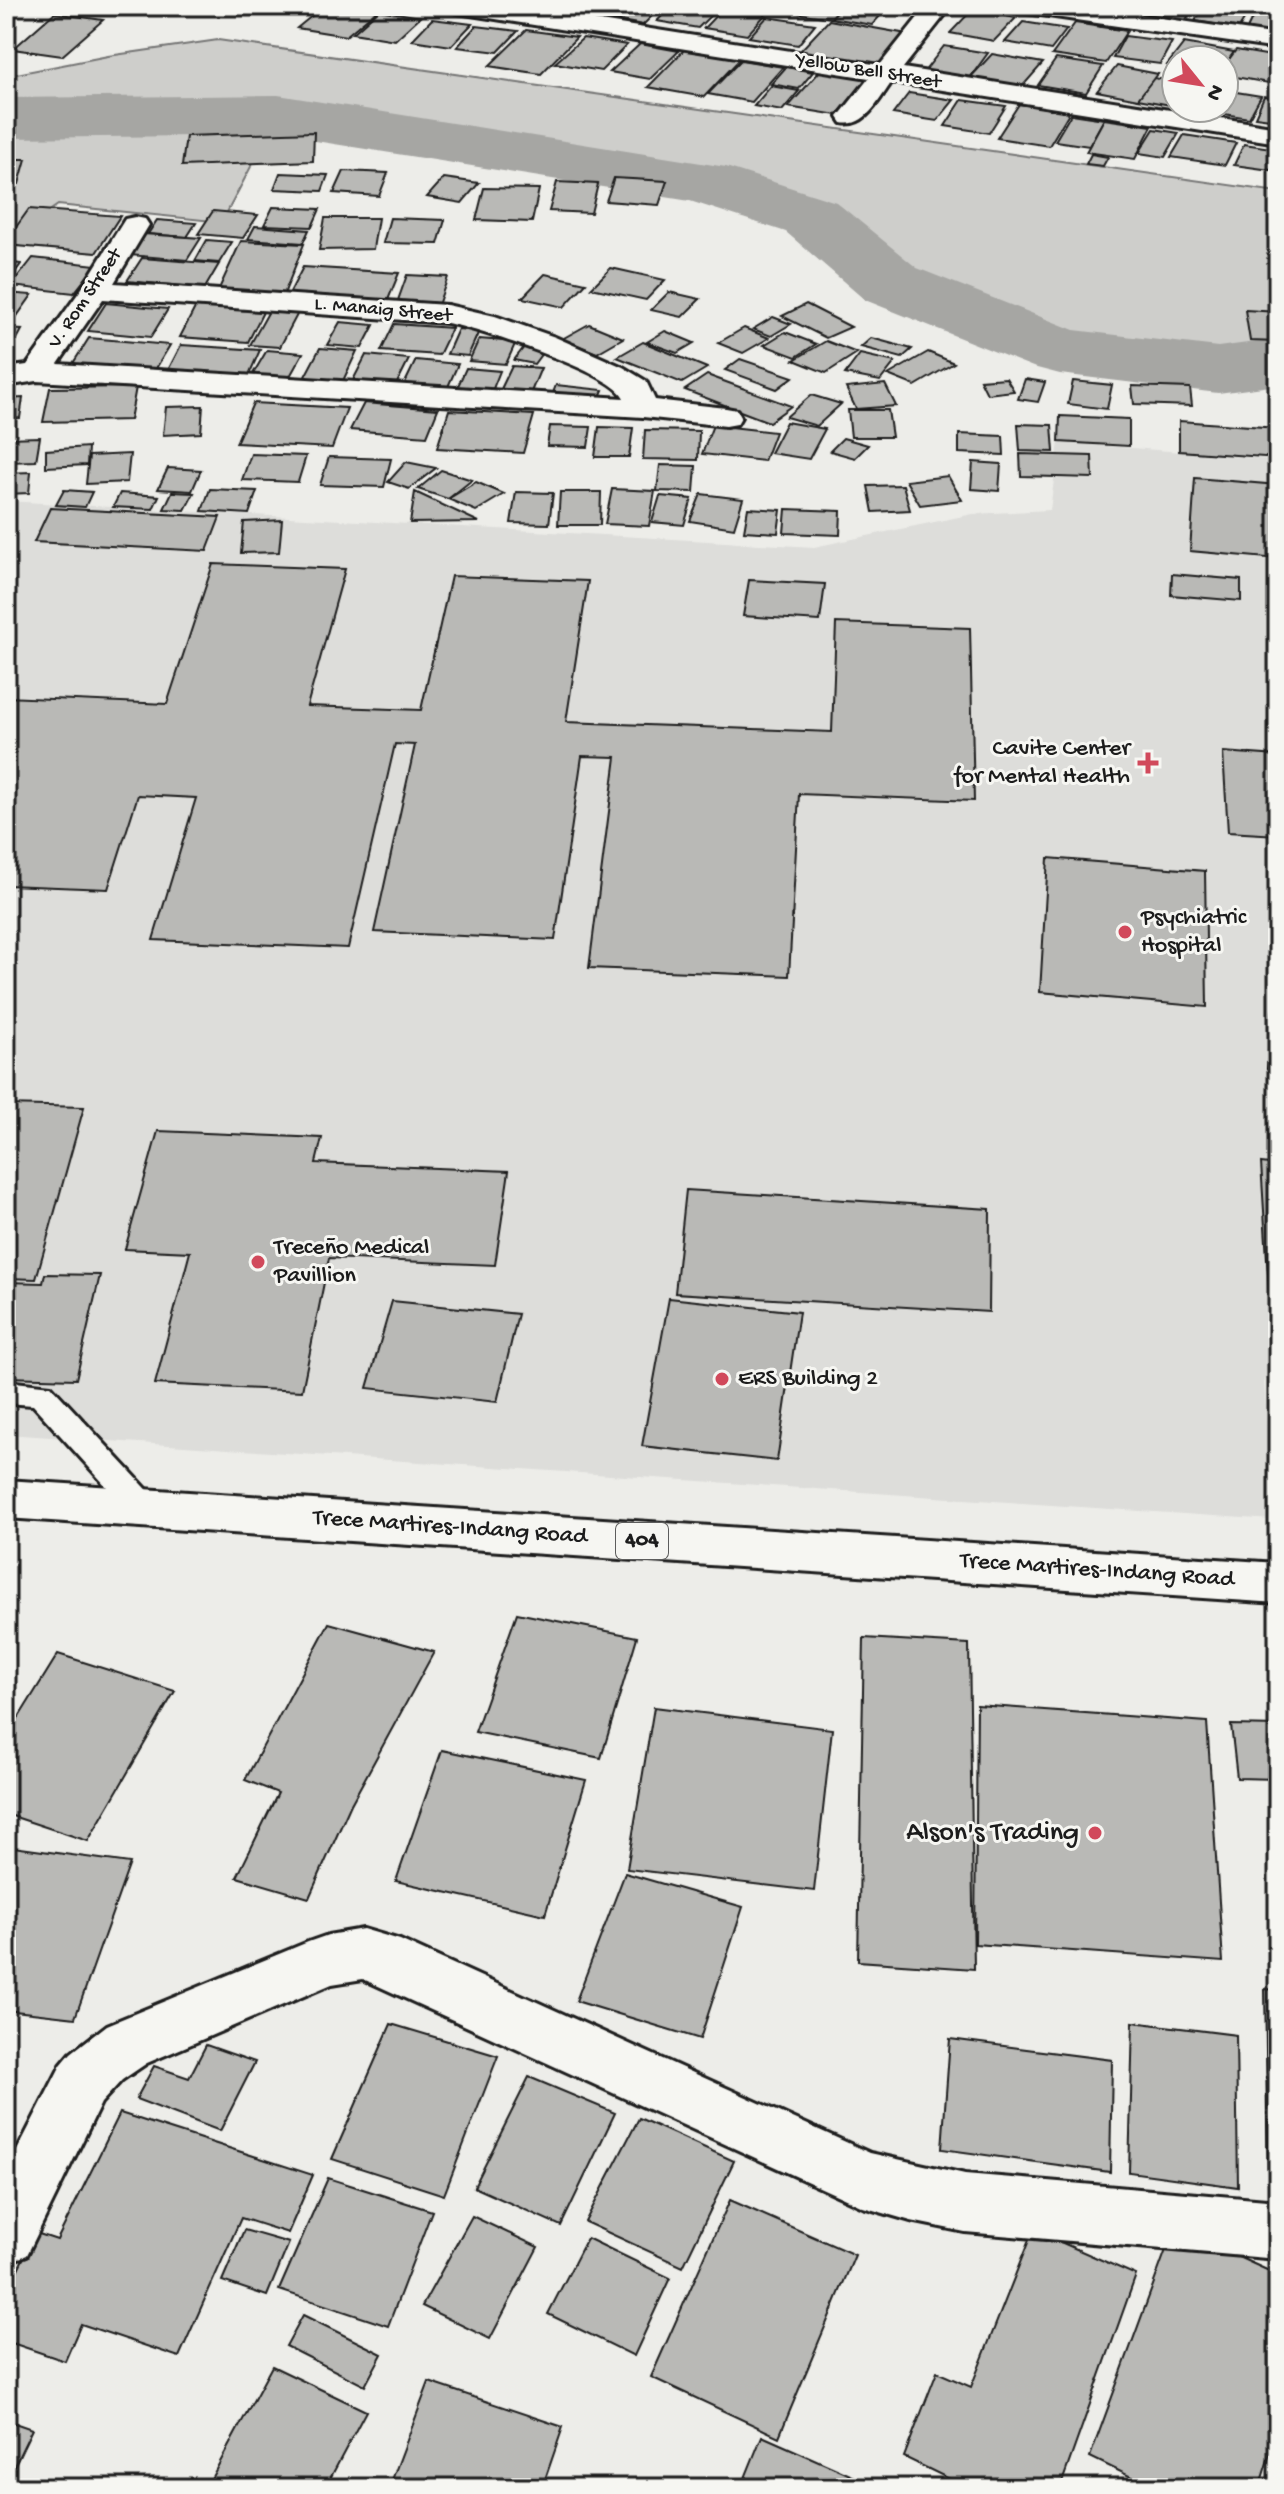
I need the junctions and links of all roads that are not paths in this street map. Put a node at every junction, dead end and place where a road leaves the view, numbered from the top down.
1 (458, 6) edge
2 (940, 6) edge
3 (1027, 6) edge
4 (1278, 42) edge
5 (885, 75) junction
6 (851, 117) dead end
7 (1278, 135) edge
8 (135, 225) dead end
9 (95, 290) junction
10 (37, 372) junction
11 (6, 377) edge
12 (643, 408) junction
13 (726, 417) dead end
14 (6, 1392) edge
15 (6, 1499) edge
16 (145, 1508) junction
17 (1278, 1583) edge
18 (1278, 2230) edge
19 (6, 2234) edge

1 - 5 street, Yellow Bell Street
2 - 5 street
3 - 4 street
5 - 6 street
5 - 7 street, Yellow Bell Street
8 - 9 street, V. Rom Street
9 - 10 street, V. Rom Street
9 - 12 street, L. Manaig Street
10 - 11 street
10 - 12 street
12 - 13 street
14 - 16 lane
15 - 16 street, Trece Martires-Indang Road / 404
16 - 17 street, Trece Martires-Indang Road / 404
18 - 19 street

